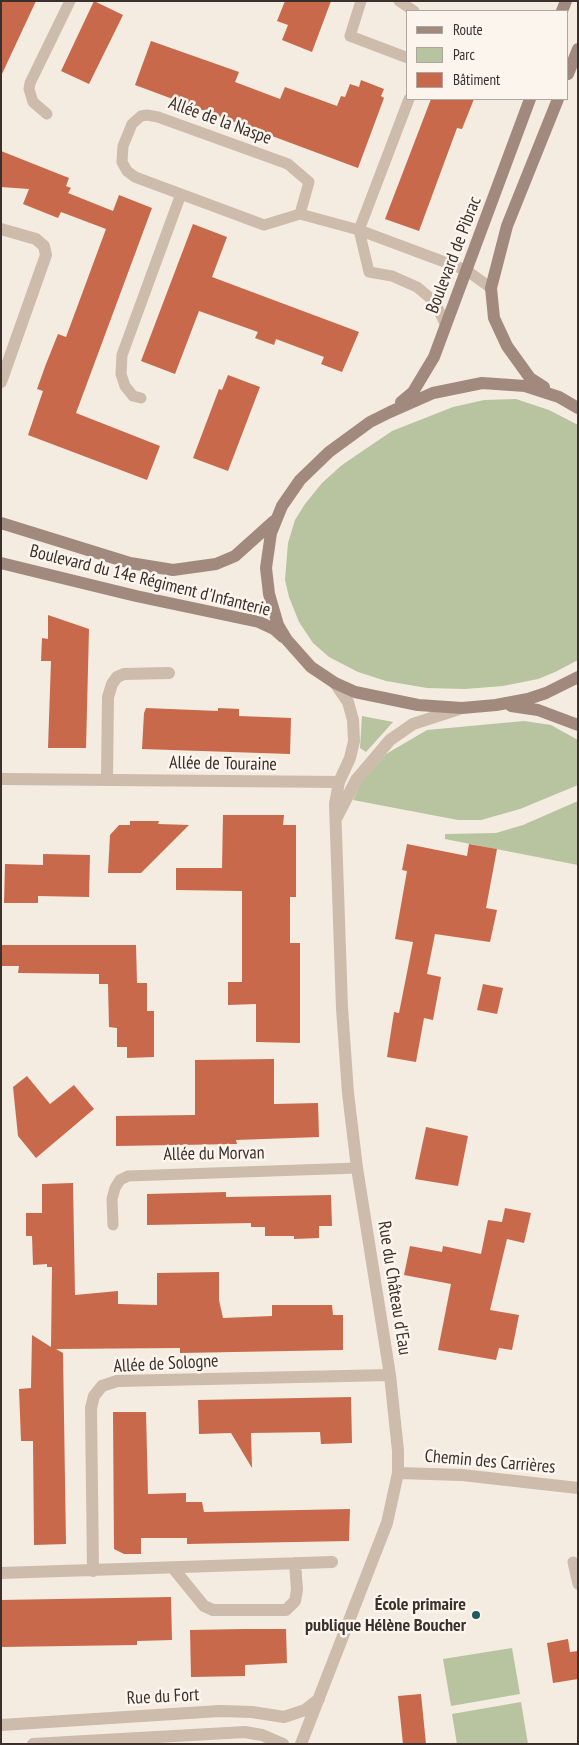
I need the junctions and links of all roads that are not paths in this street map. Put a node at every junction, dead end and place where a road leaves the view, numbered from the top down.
1 (70, 1) edge
2 (362, 1) edge
3 (400, 1) edge
4 (413, 10) edge
5 (578, 50) edge
6 (406, 57) edge
7 (569, 72) edge
8 (409, 100) edge
9 (530, 100) edge
10 (558, 100) edge
11 (47, 114) dead end
12 (181, 194) junction
13 (300, 214) junction
14 (1, 229) edge
15 (359, 230) junction
16 (466, 270) junction
17 (491, 288) junction
18 (445, 324) junction
19 (6, 362) edge
20 (1, 382) edge
21 (559, 397) junction
22 (140, 398) dead end
23 (578, 408) edge
24 (390, 412) junction
25 (277, 518) junction
26 (1, 522) edge
27 (1, 563) edge
28 (287, 640) junction
29 (169, 673) dead end
30 (578, 677) edge
31 (335, 683) junction
32 (496, 705) junction
33 (462, 708) junction
34 (578, 725) edge
35 (1, 779) edge
36 (107, 780) junction
37 (339, 782) junction
38 (335, 821) junction
39 (357, 1168) junction
40 (113, 1225) dead end
41 (390, 1375) junction
42 (398, 1473) junction
43 (578, 1488) edge
44 (332, 1562) dead end
45 (573, 1562) dead end
46 (295, 1563) junction
47 (173, 1568) junction
48 (93, 1571) junction
49 (1, 1573) edge
50 (578, 1584) edge
51 (320, 1697) junction
52 (1, 1725) edge
53 (33, 1744) edge
54 (283, 1744) edge
55 (302, 1744) edge

1 - 11 lane
2 - 6 lane
3 - 4 lane
5 - 7 street
8 - 15 lane
9 - 16 street, Boulevard de Pibrac
10 - 17 street
12 - 13 lane, Allée de la Naspe
12 - 13 lane, Allée de la Naspe
12 - 22 lane
13 - 15 lane
14 - 19 street
15 - 16 lane
15 - 18 lane
16 - 17 lane
16 - 18 street, Boulevard de Pibrac
17 - 21 street
18 - 24 street, Boulevard de Pibrac
19 - 20 street
21 - 23 street
21 - 24 street
24 - 25 street
25 - 26 street, Boulevard du 14e Régiment d'Infanterie
25 - 28 street
27 - 28 street, Boulevard du 14e Régiment d'Infanterie
28 - 31 street
29 - 36 street
30 - 32 street
31 - 33 street
31 - 37 street, Rue du Château d'Eau
32 - 33 street
32 - 34 street
33 - 38 street, Rue du Château d'Eau
35 - 36 street, Allée de Touraine
36 - 37 street, Allée de Touraine
37 - 38 street, Rue du Château d'Eau
38 - 39 street, Rue du Château d'Eau
39 - 40 lane, Allée du Morvan
39 - 41 street, Rue du Château d'Eau
41 - 42 street, Rue du Château d'Eau
41 - 48 street, Allée de Sologne
42 - 43 street, Chemin des Carrières
42 - 51 street, Rue du Château d'Eau
44 - 46 street
45 - 50 lane
46 - 47 street
46 - 47 street
47 - 48 street
48 - 49 street
51 - 52 street, Rue du Fort
51 - 55 street, Rue du Château d'Eau
53 - 54 street

